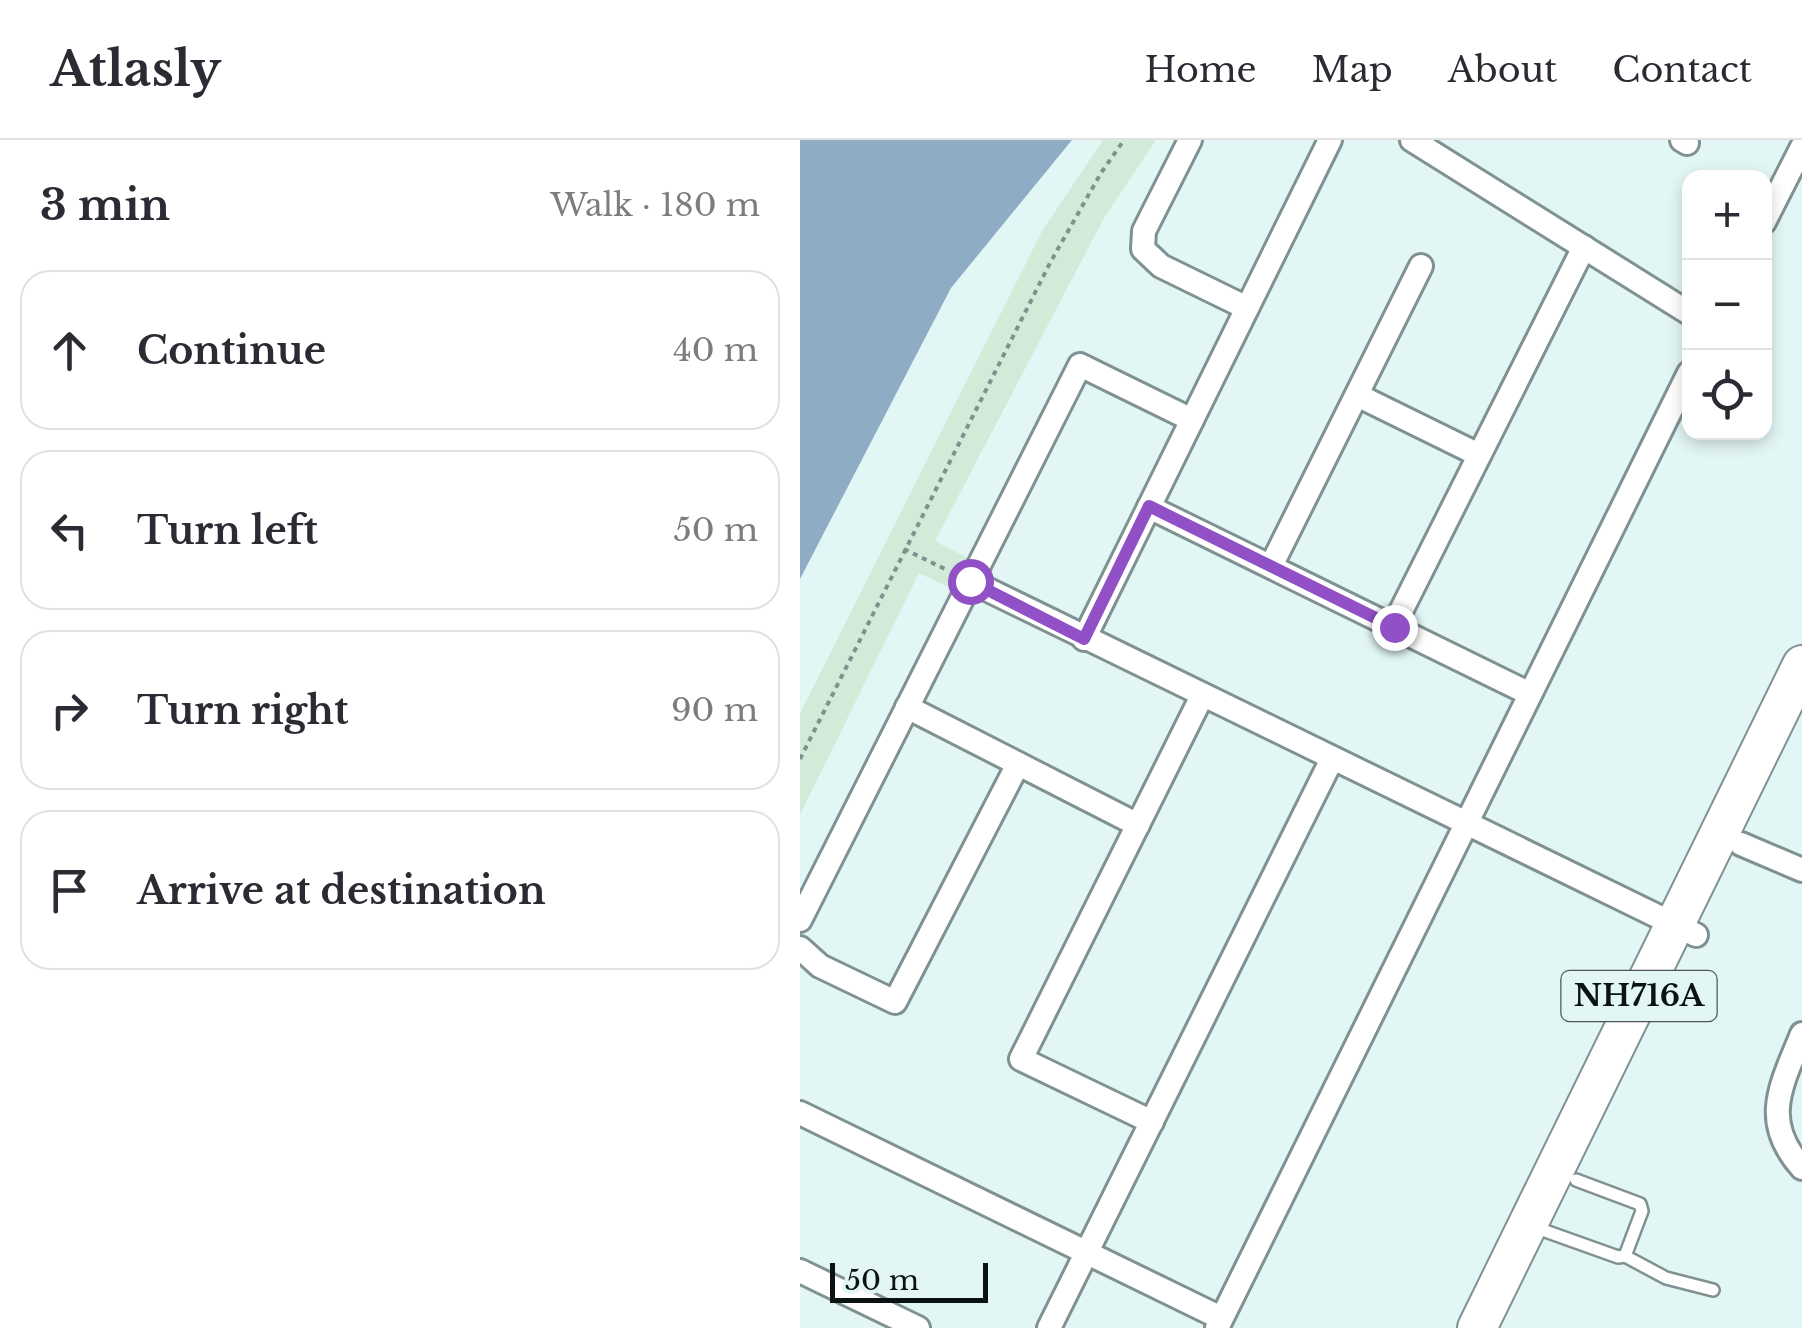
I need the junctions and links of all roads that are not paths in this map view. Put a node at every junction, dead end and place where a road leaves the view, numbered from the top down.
1 (1190, 140) edge
2 (1330, 140) edge
3 (1412, 140) edge
4 (1802, 147) edge
5 (1772, 206) edge
6 (1584, 247) junction
7 (1421, 266) dead end
8 (1247, 308) junction
9 (1682, 308) edge
10 (1682, 389) edge
11 (1357, 394) junction
12 (1192, 420) junction
13 (1479, 455) junction
14 (1149, 506) junction
15 (1271, 566) junction
16 (970, 581) junction
17 (1394, 627) junction
18 (1084, 639) junction
19 (1802, 665) edge
20 (1530, 694) junction
21 (1202, 696) junction
22 (907, 707) junction
23 (1802, 720) edge
24 (1332, 760) junction
25 (1018, 764) junction
26 (1465, 823) junction
27 (1138, 825) junction
28 (1740, 844) junction
29 (1802, 870) edge
30 (800, 920) edge
31 (1685, 930) junction
32 (800, 948) edge
33 (1802, 1034) edge
34 (800, 1113) edge
35 (1152, 1122) junction
36 (1802, 1168) edge
37 (1576, 1180) junction
38 (1539, 1228) junction
39 (1087, 1253) junction
40 (1625, 1256) junction
41 (800, 1271) edge
42 (1713, 1290) dead end
43 (1219, 1323) edge
44 (918, 1328) edge
45 (1050, 1328) edge
46 (1477, 1328) edge
47 (1504, 1328) edge

1 - 8 street
2 - 8 street
3 - 6 street
4 - 5 street
6 - 9 street
6 - 13 street
7 - 11 street
8 - 12 street
10 - 20 street
11 - 13 street
11 - 15 street
12 - 14 street
12 - 16 street
13 - 17 street
14 - 15 street
14 - 18 street
15 - 17 street
16 - 18 street
16 - 22 street
17 - 20 street
18 - 21 street
19 - 31 highway, NH716A
20 - 26 street
21 - 24 street
21 - 27 street
22 - 25 street
22 - 30 street
23 - 28 highway, NH716A
24 - 26 street
24 - 35 street
25 - 27 street
25 - 32 street
26 - 31 street
26 - 43 street
27 - 35 street
28 - 29 street
28 - 31 highway, NH716A
31 - 37 highway, NH716A
31 - 38 highway, NH716A
33 - 36 street
34 - 39 street
35 - 39 street
37 - 38 highway, NH716A
37 - 40 lane
38 - 40 lane
38 - 46 highway, NH716A
38 - 47 highway, NH716A
39 - 43 street
39 - 45 street
40 - 42 lane
41 - 44 street

